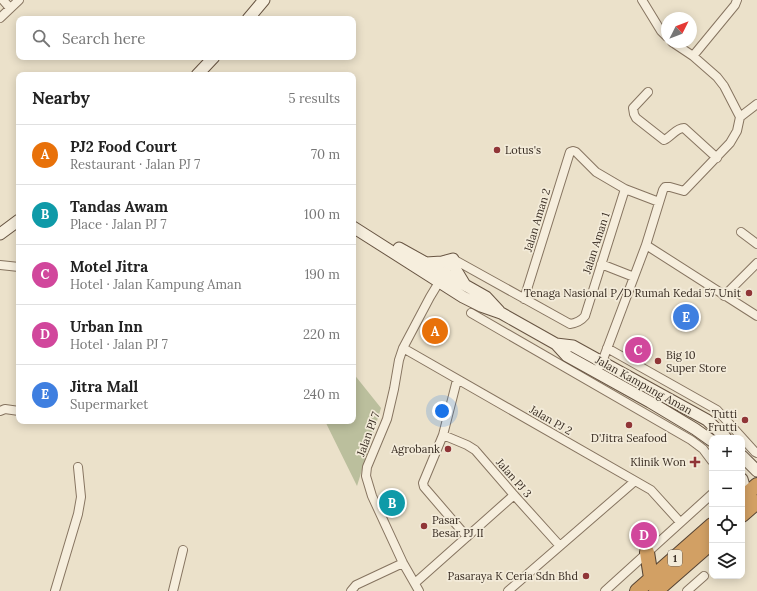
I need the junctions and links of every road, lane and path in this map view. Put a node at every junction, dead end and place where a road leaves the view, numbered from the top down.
1 (19, 0) edge
2 (264, 0) edge
3 (642, 0) edge
4 (736, 0) edge
5 (6, 3) edge
6 (251, 16) edge
7 (0, 18) edge
8 (661, 31) edge
9 (681, 48) edge
10 (693, 56) junction
11 (211, 60) edge
12 (200, 72) edge
13 (648, 92) dead end
14 (757, 104) edge
15 (740, 117) junction
16 (717, 158) junction
17 (625, 190) junction
18 (659, 202) junction
19 (16, 222) edge
20 (356, 228) edge
21 (356, 229) edge
22 (741, 232) dead end
23 (0, 234) edge
24 (757, 244) edge
25 (646, 246) junction
26 (453, 259) junction
27 (426, 262) junction
28 (601, 264) junction
29 (757, 264) edge
30 (0, 265) edge
31 (16, 267) edge
32 (634, 277) junction
33 (442, 278) junction
34 (468, 288) junction
35 (724, 296) junction
36 (524, 299) junction
37 (471, 312) dead end
38 (501, 313) junction
39 (757, 316) edge
40 (556, 344) junction
41 (403, 348) junction
42 (607, 348) junction
43 (602, 362) junction
44 (596, 372) junction
45 (458, 380) junction
46 (0, 411) edge
47 (16, 411) edge
48 (443, 435) junction
49 (723, 435) edge
50 (709, 440) edge
51 (757, 453) edge
52 (709, 456) edge
53 (745, 459) edge
54 (78, 467) dead end
55 (757, 471) edge
56 (635, 481) junction
57 (757, 485) edge
58 (514, 495) junction
59 (745, 496) edge
60 (709, 497) edge
61 (757, 502) edge
62 (745, 512) edge
63 (680, 522) junction
64 (709, 528) edge
65 (467, 537) junction
66 (711, 543) edge
67 (560, 546) junction
68 (183, 550) dead end
69 (647, 552) junction
70 (403, 563) junction
71 (704, 576) dead end
72 (415, 583) junction
73 (654, 585) edge
74 (55, 591) edge
75 (173, 591) edge
76 (351, 591) edge
77 (419, 591) edge
78 (508, 591) edge
79 (605, 591) edge
80 (637, 591) edge
81 (687, 591) edge

1 - 5 street
2 - 6 street
3 - 8 street
4 - 10 street
5 - 7 street
9 - 10 street
10 - 15 street
11 - 12 street
13 - 16 street
14 - 15 street
15 - 16 street
16 - 18 street
17 - 18 street
17 - 28 street, Jalan Aman 1
17 - 36 street, Jalan Aman 2
18 - 25 street
19 - 23 street
20 - 27 street, Jalan Kampung Aman
21 - 33 street, Jalan Kampung Aman
22 - 24 street
25 - 32 street
25 - 35 street
26 - 27 street
26 - 33 street, Jalan PJ 7
26 - 34 street
26 - 36 street, Jalan Aman 1
27 - 33 street, Jalan Kampung Aman
28 - 32 street
28 - 36 street, Jalan Aman 1
29 - 35 street
30 - 31 street
32 - 42 street
33 - 34 street, Jalan Kampung Aman
33 - 38 street, Jalan Kampung Aman
33 - 41 street, Jalan PJ 7
34 - 38 street, Jalan Kampung Aman
35 - 39 street
37 - 52 street
38 - 40 street, Jalan Kampung Aman
40 - 43 street, Jalan Kampung Aman
40 - 44 street, Jalan Kampung Aman
41 - 45 street, Jalan PJ 2
41 - 70 street, Jalan PJ 7
42 - 43 street
42 - 51 street
43 - 44 street
43 - 49 street, Jalan Kampung Aman
44 - 50 street, Jalan Kampung Aman
45 - 48 street
45 - 56 street, Jalan PJ 2
46 - 47 street
48 - 58 street, Jalan PJ 3
48 - 65 street
53 - 55 street
54 - 74 street
56 - 63 street, Jalan PJ 2
56 - 67 street
57 - 59 highway
58 - 65 street
58 - 67 street, Jalan PJ 3
60 - 63 street
61 - 62 highway
63 - 69 street
64 - 73 highway, 1
65 - 72 street
66 - 73 highway, 1
67 - 78 street
68 - 75 street
69 - 73 highway
69 - 79 street
70 - 72 street, Jalan PJ 7
70 - 76 street
71 - 81 street
72 - 77 street, Jalan PJ 7
73 - 80 highway, 1

